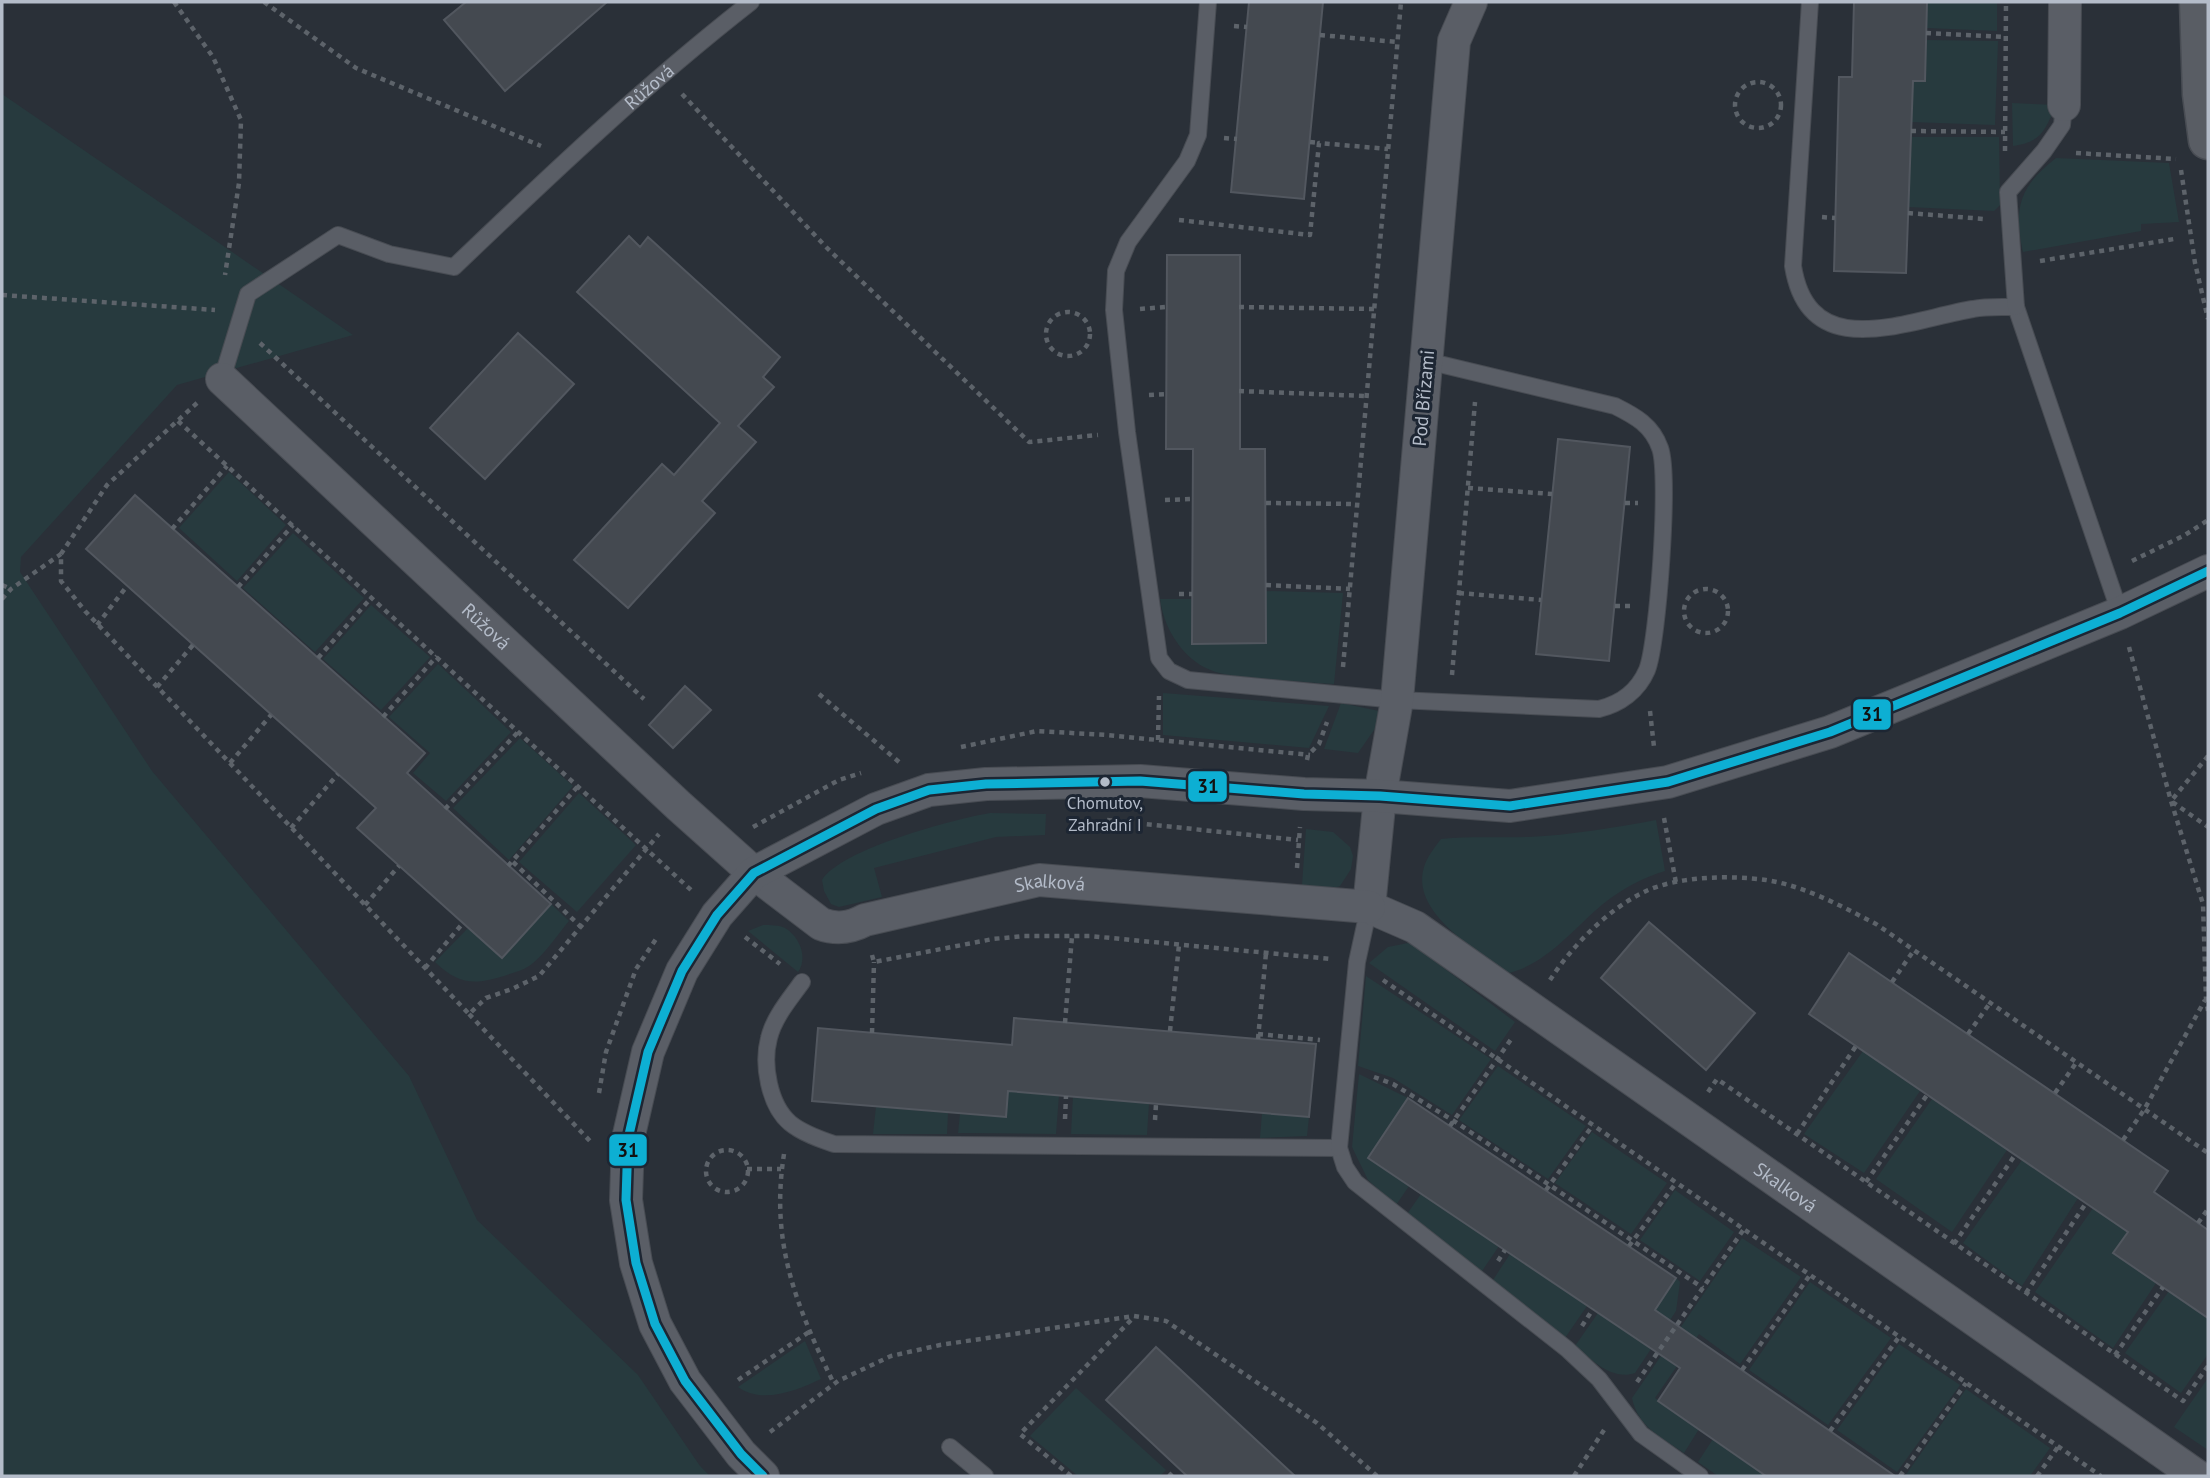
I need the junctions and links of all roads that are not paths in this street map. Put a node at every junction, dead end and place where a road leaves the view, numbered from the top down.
1 (751, 2) edge
2 (1208, 2) edge
3 (1471, 2) edge
4 (1810, 2) edge
5 (2065, 2) edge
6 (2199, 2) edge
7 (2064, 105) joint
8 (2194, 150) edge
9 (2017, 307) junction
10 (1427, 360) junction
11 (222, 379) joint
12 (2208, 571) edge
13 (2120, 612) junction
14 (1398, 701) junction
15 (1380, 796) junction
16 (754, 873) junction
17 (1369, 907) junction
18 (802, 982) road end
19 (1339, 1148) junction
20 (950, 1447) dead end
21 (763, 1476) edge
22 (985, 1476) edge
23 (1700, 1476) edge
24 (2197, 1476) edge

1 - 11 lane, Růžová
2 - 14 lane
3 - 10 street, Pod Břízami
4 - 9 lane
5 - 7 street
6 - 8 street
7 - 9 lane
9 - 13 lane
10 - 14 street, Pod Břízami
10 - 14 lane
11 - 16 street, Růžová
12 - 13 street
13 - 15 street
14 - 15 street, Pod Břízami
15 - 16 street
15 - 17 street
16 - 17 street, Skalková
16 - 21 street
17 - 19 lane
17 - 24 street, Skalková
18 - 19 lane
19 - 23 lane
20 - 22 lane

